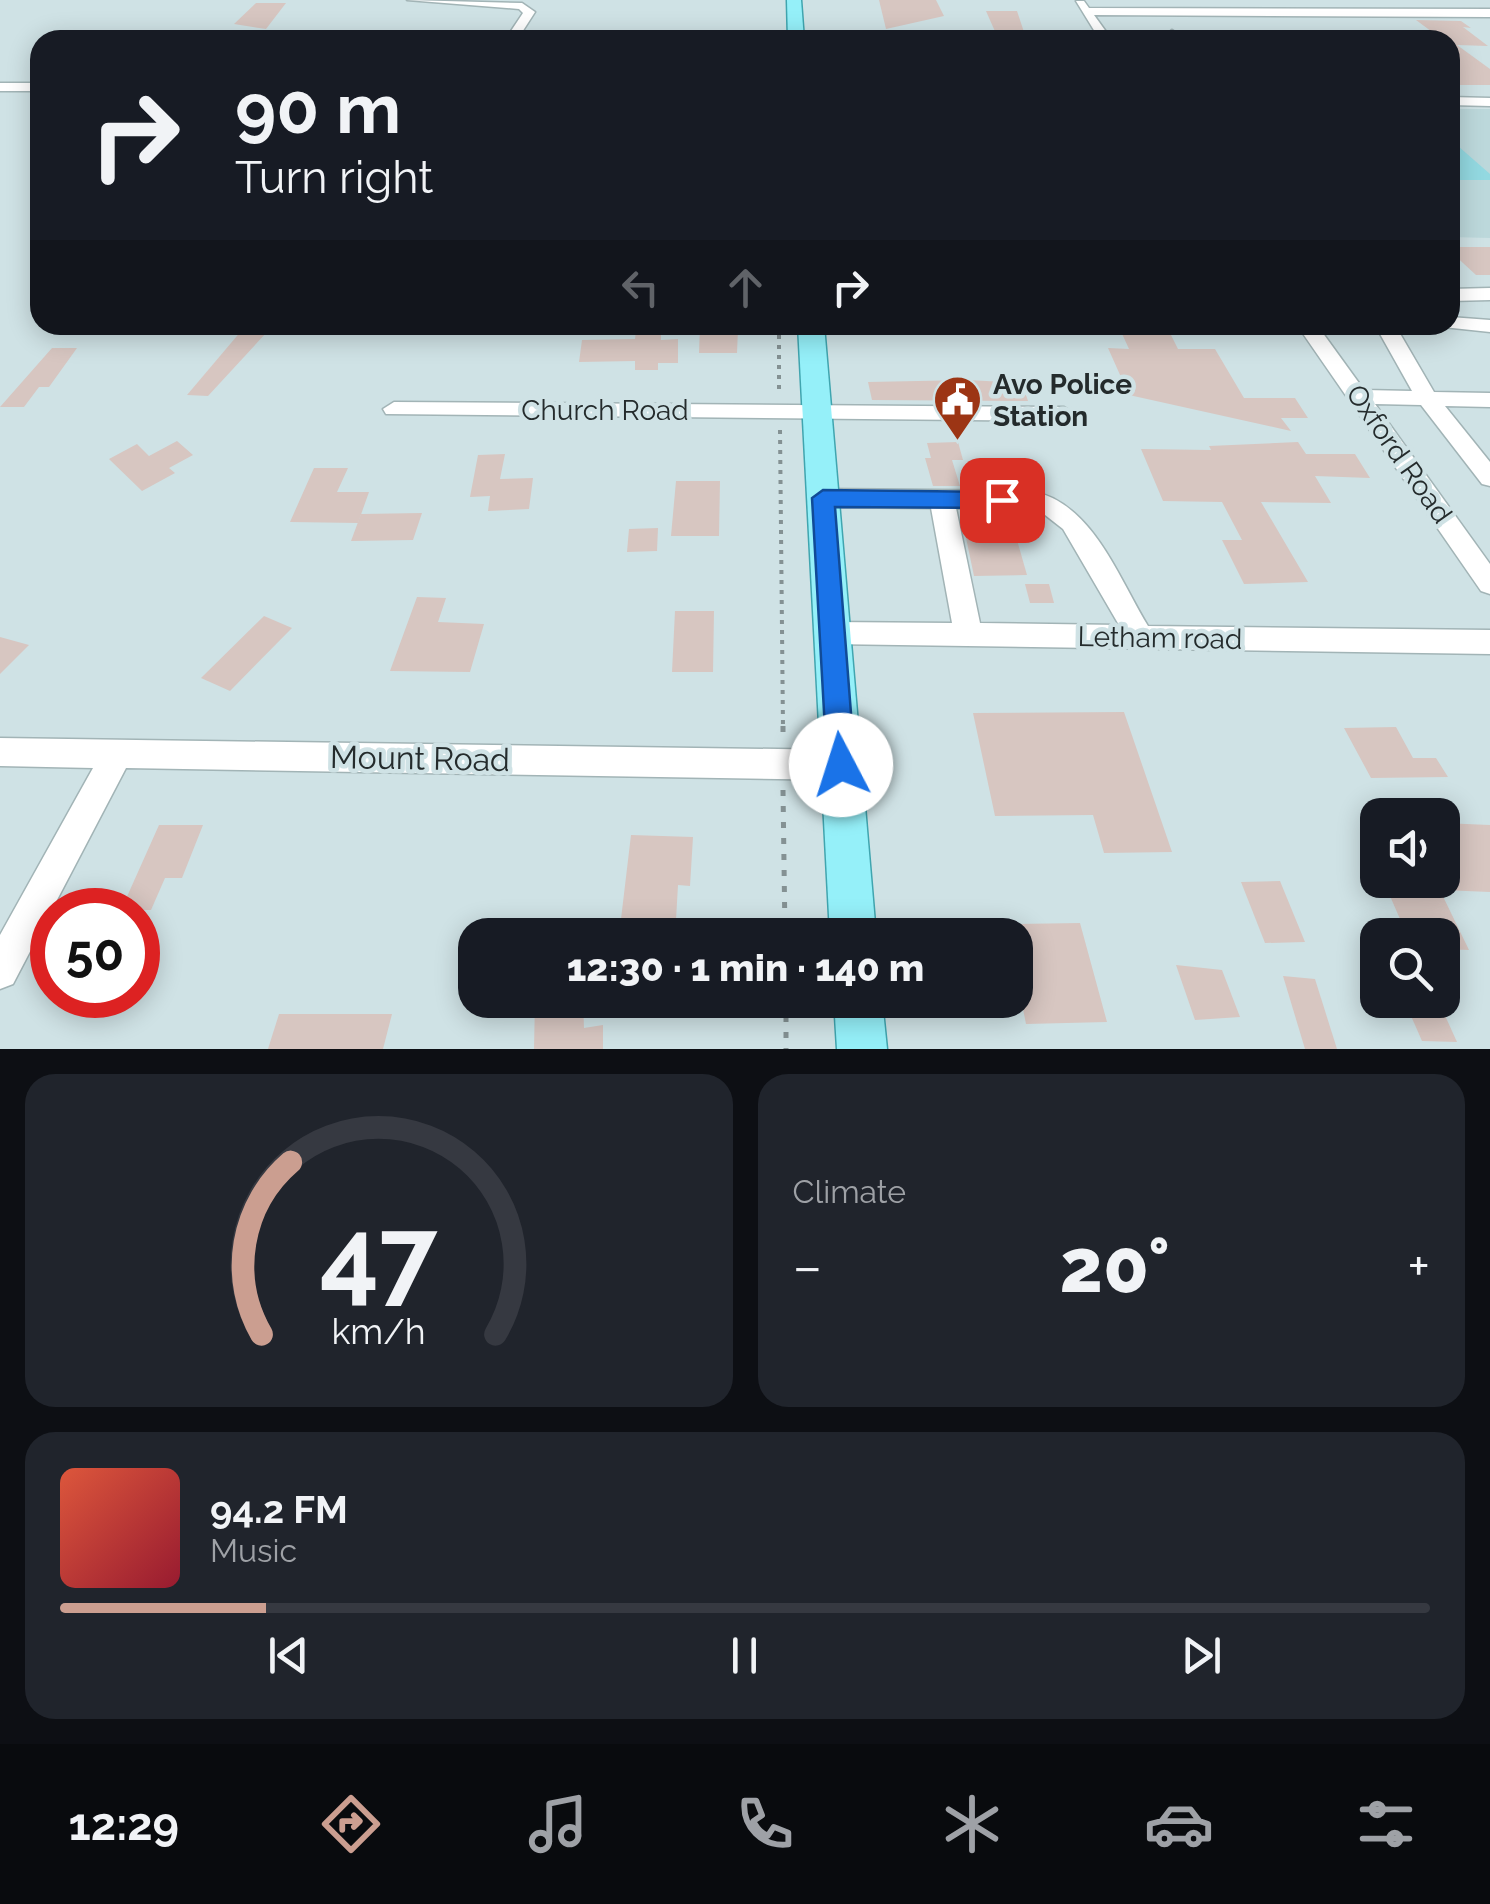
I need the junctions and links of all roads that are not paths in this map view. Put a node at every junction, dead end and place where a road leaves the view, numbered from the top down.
1 (413, 0) edge
2 (794, 0) edge
3 (1082, 5) edge
4 (1490, 13) edge
5 (517, 30) edge
6 (796, 30) edge
7 (1099, 30) edge
8 (0, 87) edge
9 (30, 87) edge
10 (1460, 101) edge
11 (1490, 102) edge
12 (1490, 294) edge
13 (1460, 295) edge
14 (1460, 323) edge
15 (1490, 326) edge
16 (812, 335) edge
17 (1315, 335) edge
18 (1391, 335) edge
19 (1358, 397) junction
20 (1428, 400) junction
21 (1490, 400) edge
22 (394, 409) dead end
23 (816, 412) junction
24 (1064, 414) dead end
25 (1490, 478) edge
26 (823, 498) junction
27 (942, 499) junction
28 (1490, 584) edge
29 (830, 633) junction
30 (968, 635) junction
31 (1140, 637) junction
32 (1490, 642) edge
33 (0, 752) edge
34 (117, 754) junction
35 (841, 765) junction
36 (852, 918) edge
37 (0, 972) edge
38 (859, 1018) edge
39 (862, 1049) edge

1 - 5 street
2 - 6 main road
3 - 4 street
3 - 7 street
8 - 9 street
10 - 11 street
12 - 13 street
14 - 15 street
16 - 23 main road
17 - 19 street, Oxford Road
18 - 20 street
19 - 20 street
19 - 28 street, Oxford Road
20 - 21 street
20 - 25 street
22 - 23 street, Church Road
23 - 24 street, Church Road
23 - 26 main road
26 - 27 street
26 - 29 main road
27 - 30 street
27 - 31 street
29 - 30 street, Letham road
29 - 35 main road
30 - 31 street, Letham road
31 - 32 street, Letham road
33 - 34 street, Mount Road
34 - 35 street, Mount Road
34 - 37 street
35 - 36 main road
38 - 39 main road

